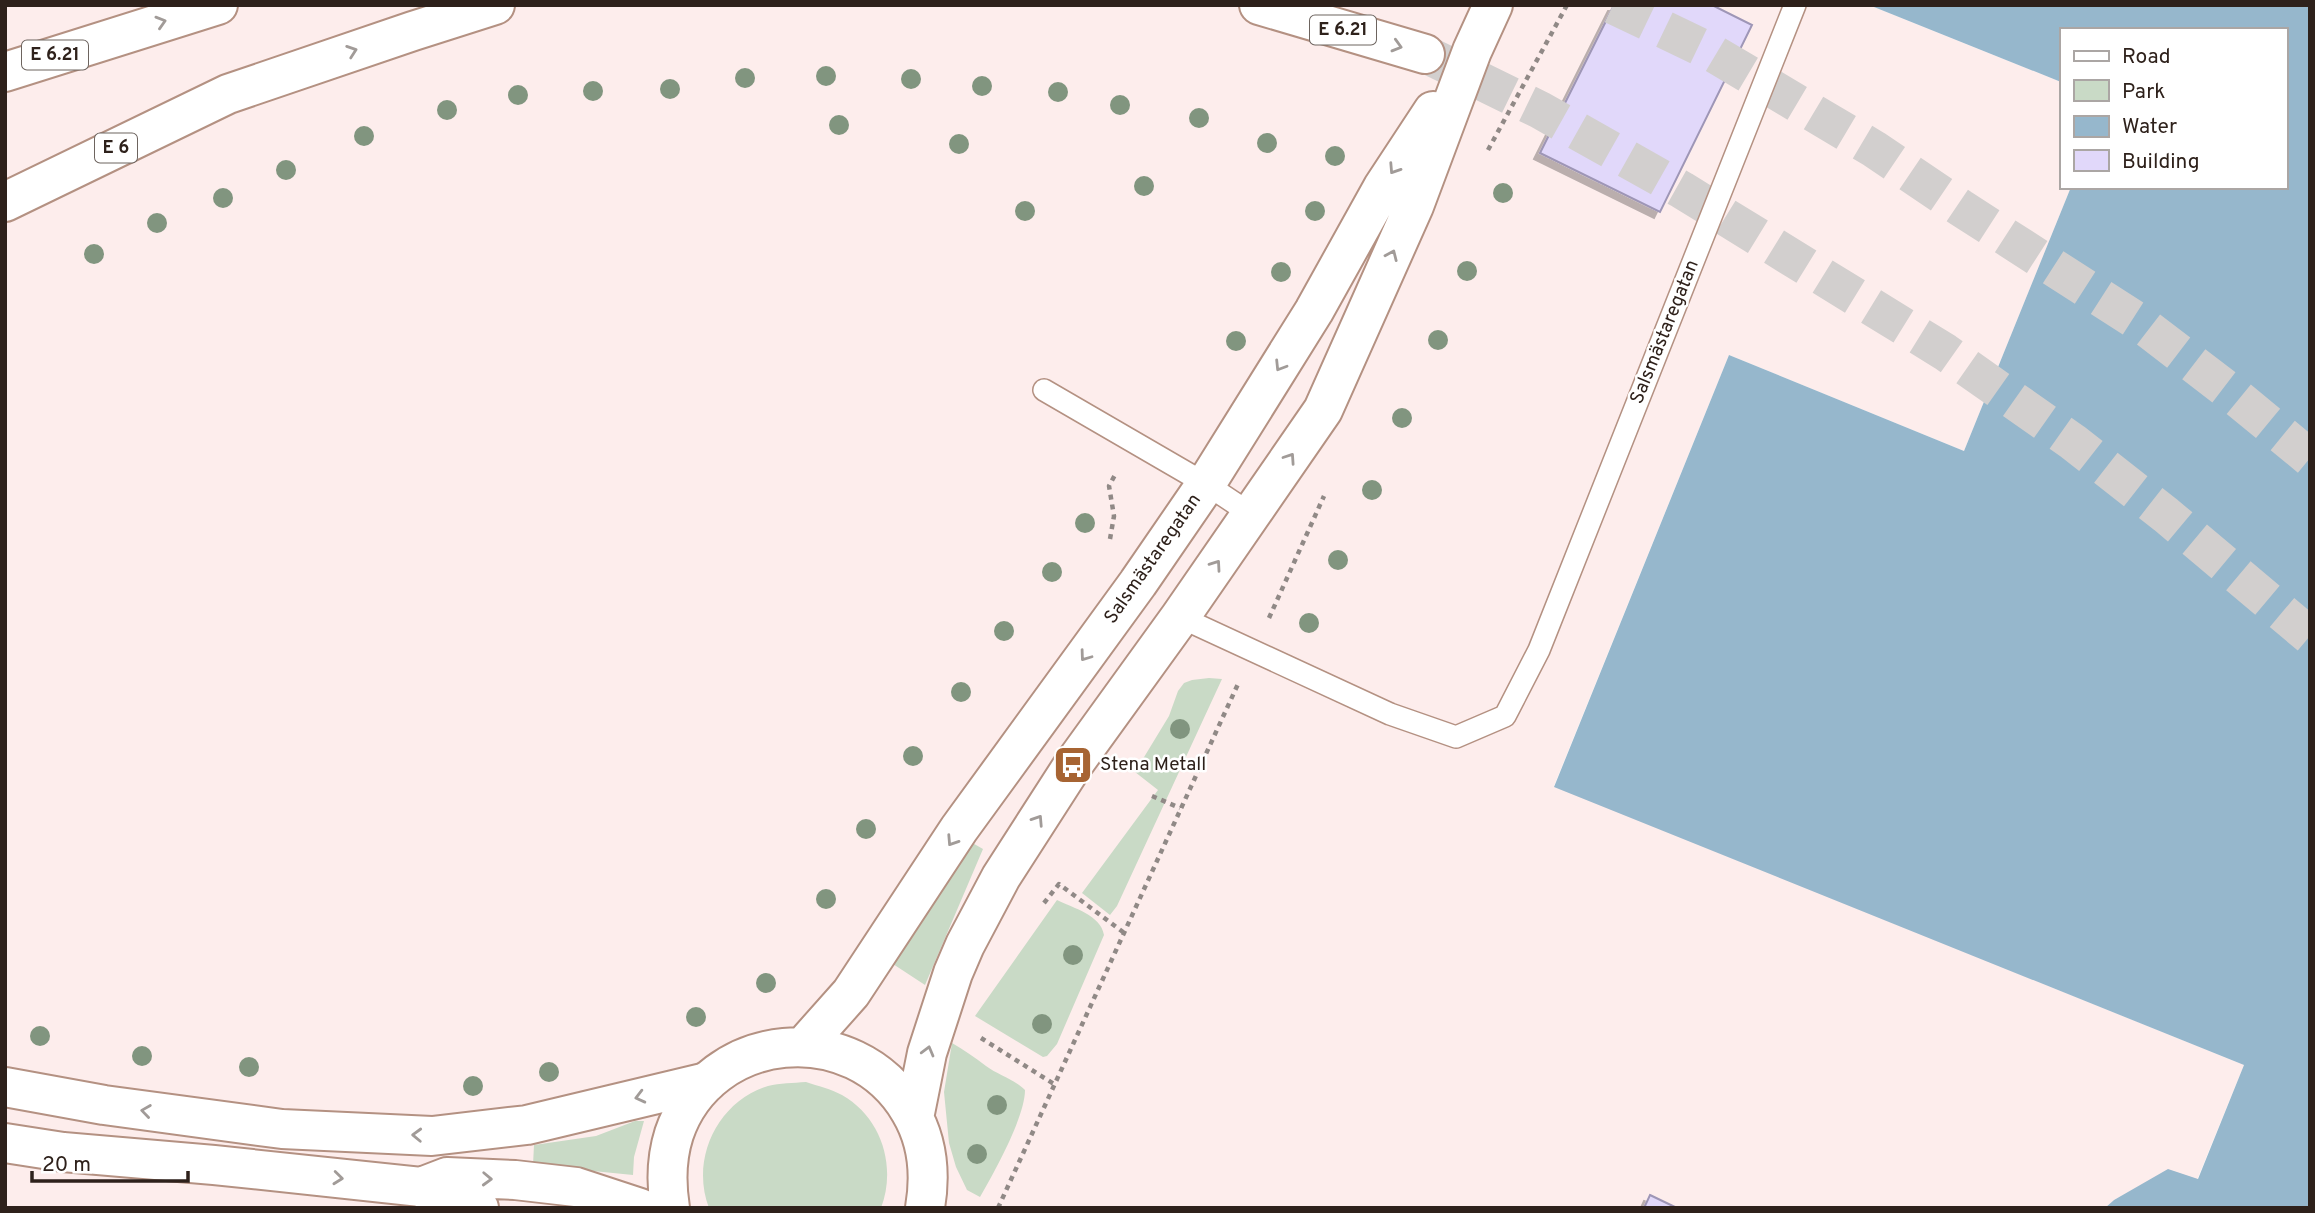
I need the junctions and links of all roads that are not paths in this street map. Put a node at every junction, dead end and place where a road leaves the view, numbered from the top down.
1 (218, 5) edge
2 (495, 5) edge
3 (1260, 5) edge
4 (1493, 5) edge
5 (1795, 5) edge
6 (1472, 51) junction
7 (1425, 54) tunnel mouth
8 (5, 72) edge
9 (228, 94) junction
10 (5, 202) edge
11 (5, 216) edge
12 (1044, 390) dead end
13 (1206, 484) junction
14 (1251, 514) junction
15 (1180, 617) junction
16 (803, 1047) junction
17 (707, 1082) junction
18 (5, 1087) edge
19 (914, 1118) junction
20 (5, 1125) edge
21 (5, 1143) edge
22 (214, 1165) junction
23 (421, 1187) junction
24 (931, 1202) edge
25 (479, 1208) edge
26 (640, 1208) edge
27 (670, 1208) edge

8 -> 1 main road, E 6.21
9 -> 2 main road, E 6
3 -> 7 main road, E 6.21
4 - 6 main road, Salsmästaregatan
5 - 15 lane, Salsmästaregatan
6 -> 13 main road, Salsmästaregatan
14 -> 6 main road, Salsmästaregatan
9 - 10 main road, E 6
9 - 11 main road
12 - 13 lane
13 - 14 lane
13 -> 16 main road, Salsmästaregatan
15 -> 14 main road, Salsmästaregatan
19 -> 15 main road, Salsmästaregatan
16 - 17 main road
16 - 19 main road
17 -> 18 main road
17 - 27 main road
19 - 24 main road
20 - 22 main road
21 - 22 main road
22 -> 23 main road
23 - 25 main road
23 -> 26 main road

